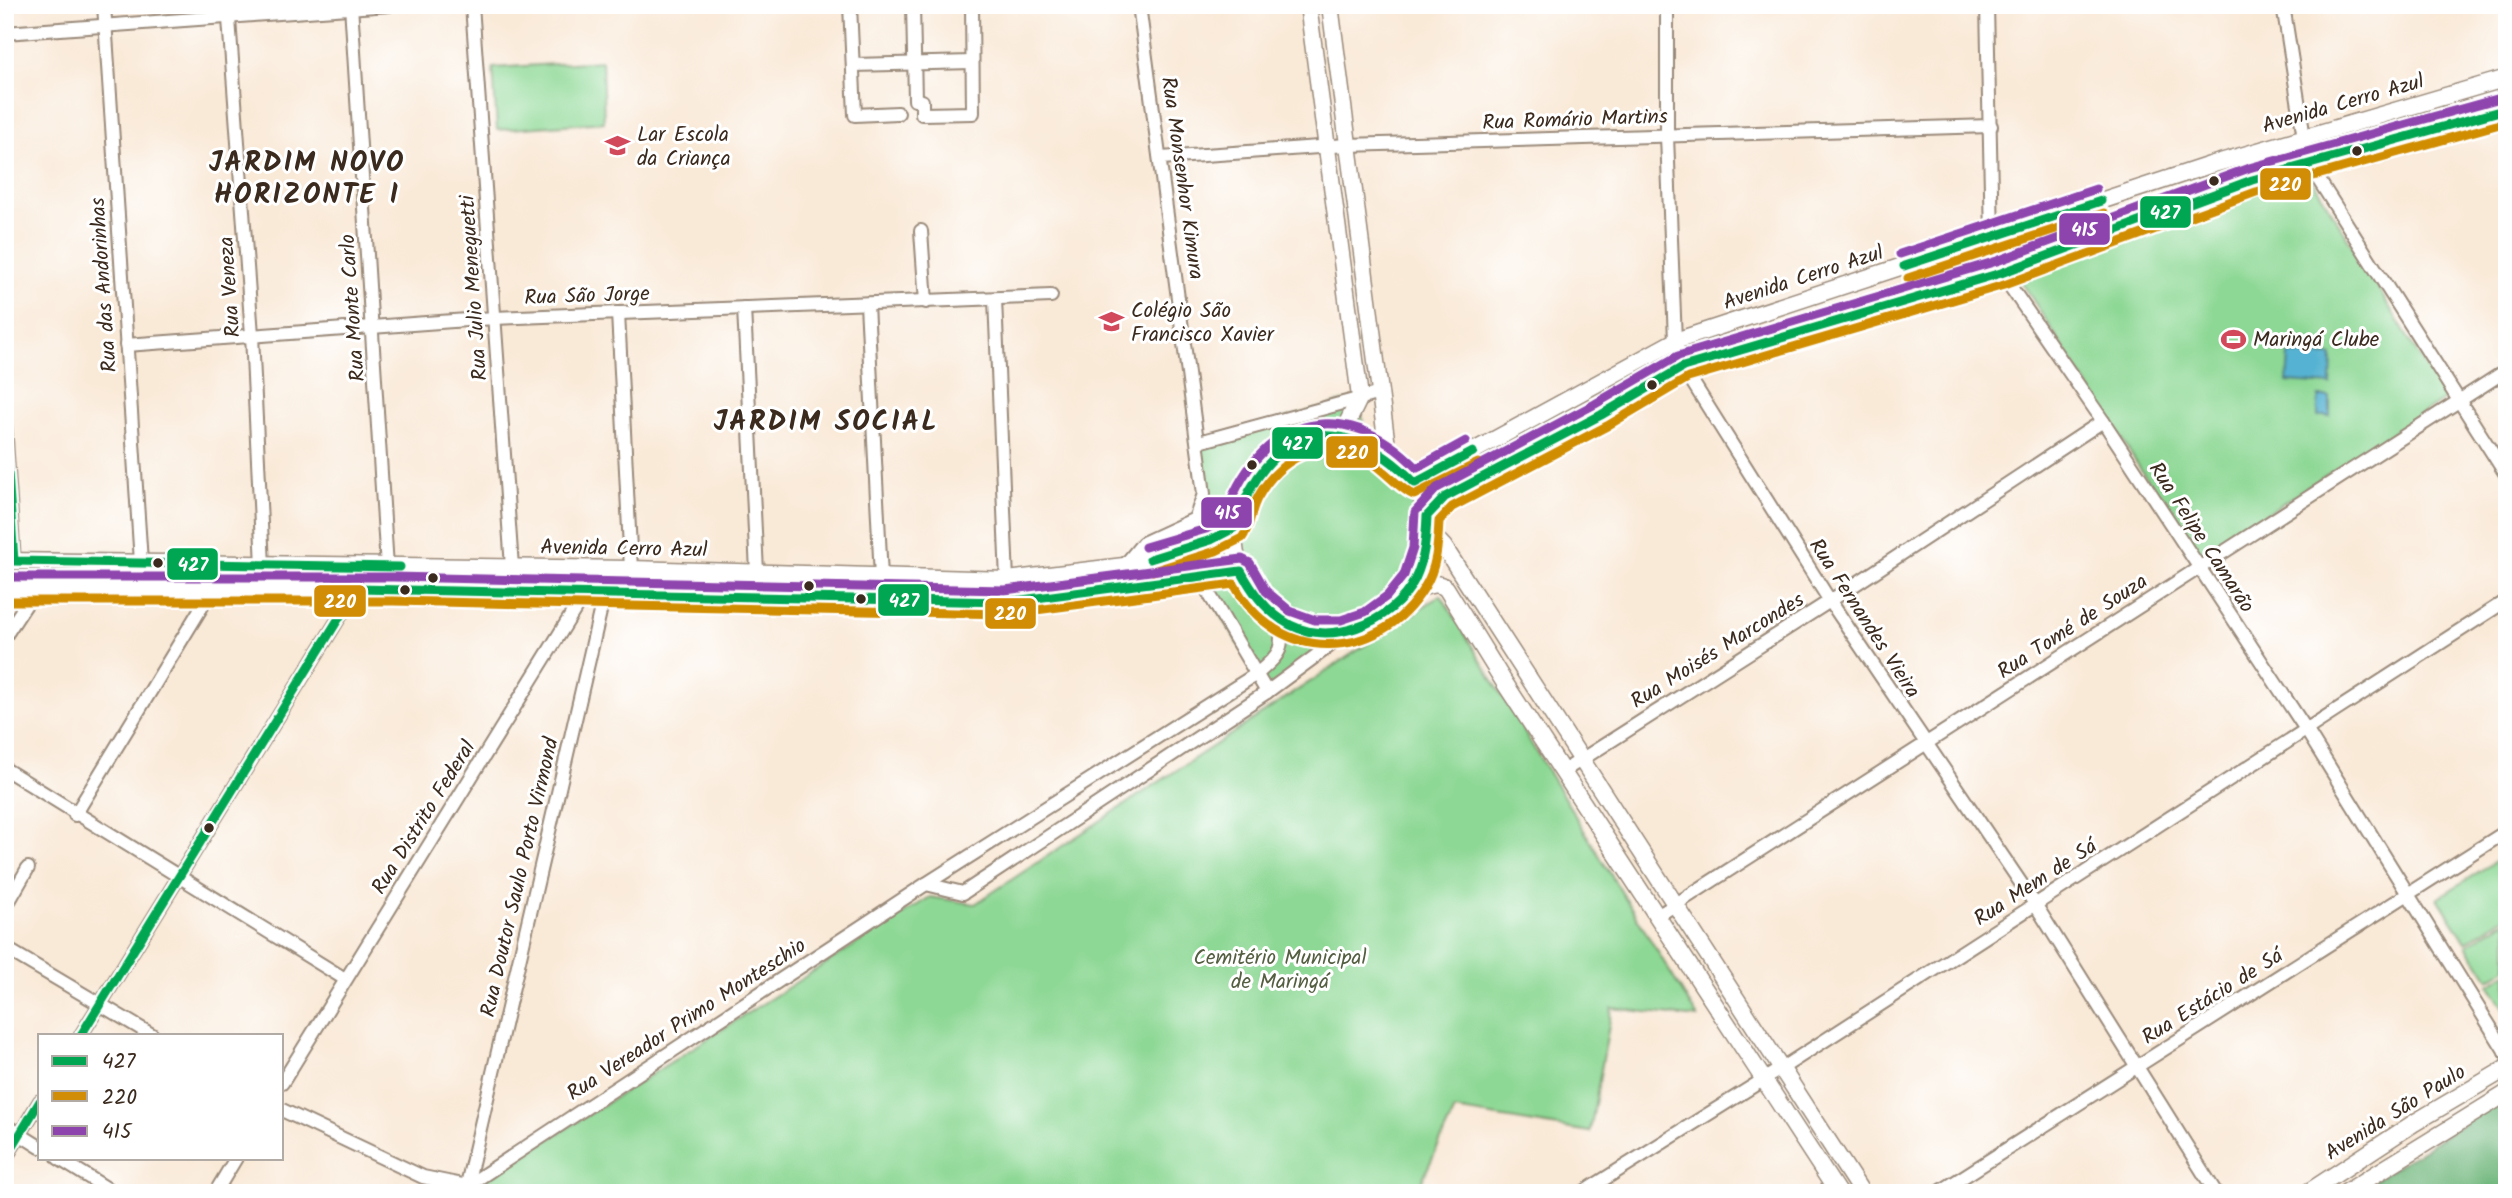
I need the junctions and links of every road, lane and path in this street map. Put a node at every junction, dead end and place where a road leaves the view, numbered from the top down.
1 (104, 5) edge
2 (389, 5) edge
3 (472, 5) edge
4 (850, 5) edge
5 (914, 5) edge
6 (972, 5) edge
7 (1139, 5) edge
8 (1308, 5) edge
9 (1330, 5) edge
10 (1667, 5) edge
11 (1987, 5) edge
12 (2283, 5) edge
13 (351, 7) edge
14 (229, 12) edge
15 (105, 28) junction
16 (5, 33) edge
17 (972, 62) junction
18 (915, 63) junction
19 (853, 65) junction
20 (2507, 78) edge
21 (2507, 109) edge
22 (898, 113) dead end
23 (1991, 127) junction
24 (1667, 136) junction
25 (2302, 136) junction
26 (1347, 145) junction
27 (1327, 147) junction
28 (1161, 158) junction
29 (2308, 163) junction
30 (921, 231) dead end
31 (1992, 238) junction
32 (2001, 273) junction
33 (1051, 296) dead end
34 (995, 299) junction
35 (926, 302) junction
36 (867, 304) junction
37 (744, 308) junction
38 (618, 313) junction
39 (494, 318) junction
40 (373, 326) junction
41 (252, 335) junction
42 (1675, 341) junction
43 (126, 345) junction
44 (1683, 367) junction
45 (2507, 370) edge
46 (1380, 393) junction
47 (1360, 397) junction
48 (2457, 401) junction
49 (2103, 421) junction
50 (5, 424) edge
51 (1341, 436) junction
52 (1199, 442) junction
53 (1388, 454) junction
54 (2507, 476) edge
55 (1415, 483) junction
56 (1428, 523) junction
57 (1234, 528) junction
58 (10, 561) edge
59 (66, 561) junction
60 (141, 562) junction
61 (262, 566) junction
62 (1124, 566) junction
63 (387, 567) junction
64 (442, 567) junction
65 (512, 567) junction
66 (2199, 568) junction
67 (589, 569) junction
68 (610, 569) junction
69 (631, 569) junction
70 (1241, 571) junction
71 (757, 572) junction
72 (1060, 574) junction
73 (1198, 575) junction
74 (881, 577) junction
75 (1007, 580) junction
76 (11, 589) edge
77 (36, 589) junction
78 (357, 589) junction
79 (393, 589) junction
80 (109, 590) junction
81 (212, 590) junction
82 (1062, 594) junction
83 (604, 595) junction
84 (583, 596) junction
85 (2507, 600) edge
86 (1830, 601) junction
87 (1396, 607) junction
88 (1279, 617) junction
89 (1351, 630) junction
90 (5, 636) edge
91 (1258, 673) junction
92 (1266, 692) junction
93 (2307, 731) junction
94 (1925, 743) junction
95 (1580, 760) junction
96 (5, 769) edge
97 (1562, 772) junction
98 (75, 815) junction
99 (2507, 831) edge
100 (28, 867) dead end
101 (178, 877) junction
102 (926, 884) junction
103 (2407, 896) junction
104 (1675, 904) junction
105 (2035, 904) junction
106 (5, 908) edge
107 (1659, 915) junction
108 (5, 948) edge
109 (345, 979) junction
110 (100, 1005) junction
111 (82, 1034) edge
112 (150, 1034) edge
113 (2507, 1054) edge
114 (2137, 1065) junction
115 (1782, 1068) junction
116 (2507, 1068) edge
117 (1764, 1079) junction
118 (284, 1080) edge
119 (2507, 1093) edge
120 (38, 1104) edge
121 (284, 1111) edge
122 (2414, 1123) junction
123 (5, 1125) edge
124 (20, 1134) junction
125 (38, 1146) edge
126 (2365, 1154) junction
127 (5, 1159) edge
128 (61, 1160) edge
129 (235, 1160) edge
130 (2384, 1167) junction
131 (466, 1189) edge
132 (114, 1193) edge
133 (215, 1193) edge
134 (1582, 1193) edge
135 (1838, 1193) edge
136 (1862, 1193) edge
137 (1938, 1193) edge
138 (2216, 1193) edge
139 (2307, 1193) edge
140 (2344, 1193) edge

1 - 15 street, Rua das Andorinhas
2 - 13 street
3 - 39 street, Rua Julio Meneguetti
4 - 19 street
5 - 18 street
6 - 17 street
7 - 28 street, Rua Monsenhor Kimura
8 - 27 main road
9 - 26 main road
10 - 24 street, Rua Fernandes Vieira
11 - 23 street, Rua Felipe Camarão
12 - 25 street
13 - 14 street
13 - 40 street, Rua Monte Carlo
14 - 15 street
14 - 41 street, Rua Veneza
15 - 16 street
15 - 43 street, Rua das Andorinhas
17 - 18 street
17 - 18 street
18 - 19 street
19 - 22 street
20 - 25 main road, Avenida Cerro Azul
21 - 29 main road
23 - 24 street, Rua Romário Martins
23 - 31 street, Rua Felipe Camarão
24 - 26 street, Rua Romário Martins
24 - 42 street, Rua Fernandes Vieira
25 - 29 street
25 - 31 main road, Avenida Cerro Azul
26 - 27 street, Rua Romário Martins
26 - 46 main road
27 - 28 street, Rua Romário Martins
27 - 47 main road
28 - 52 street, Rua Monsenhor Kimura
29 - 32 main road
29 - 48 street
30 - 35 street
31 - 32 street, Rua Felipe Camarão
31 - 42 main road, Avenida Cerro Azul
32 - 44 main road
32 - 49 street, Rua Felipe Camarão
33 - 34 street, Rua São Jorge
34 - 35 street, Rua São Jorge
34 - 75 street
35 - 36 street, Rua São Jorge
36 - 37 street, Rua São Jorge
36 - 74 street
37 - 38 street, Rua São Jorge
37 - 71 street
38 - 39 street, Rua São Jorge
38 - 69 street
39 - 40 street, Rua São Jorge
39 - 65 street, Rua Julio Meneguetti
40 - 41 street, Rua São Jorge
40 - 63 street, Rua Monte Carlo
41 - 43 street, Rua São Jorge
41 - 61 street, Rua Veneza
42 - 44 street, Rua Fernandes Vieira
42 - 55 main road, Avenida Cerro Azul
43 - 60 street, Rua das Andorinhas
44 - 56 main road
44 - 86 street, Rua Fernandes Vieira
45 - 48 street, Rua Tomé de Souza
46 - 47 street
46 - 53 main road
47 - 51 main road
47 - 52 street
48 - 54 street
48 - 66 street, Rua Tomé de Souza
49 - 66 street, Rua Felipe Camarão
49 - 86 street, Rua Moisés Marcondes
50 - 58 street
51 - 53 main road
51 - 57 main road
52 - 62 street, Rua Monsenhor Kimura
53 - 55 main road
55 - 56 main road
56 - 87 main road
56 - 95 main road
57 - 62 main road, Avenida Cerro Azul
57 - 70 main road
58 - 59 main road, Avenida Cerro Azul
59 - 60 main road, Avenida Cerro Azul
59 - 76 main road
60 - 61 main road, Avenida Cerro Azul
60 - 80 main road
61 - 63 main road, Avenida Cerro Azul
62 - 72 main road, Avenida Cerro Azul
63 - 64 main road, Avenida Cerro Azul
64 - 65 main road, Avenida Cerro Azul
64 - 79 main road
65 - 67 main road, Avenida Cerro Azul
66 - 93 street, Rua Felipe Camarão
66 - 94 street, Rua Tomé de Souza
67 - 68 main road, Avenida Cerro Azul
67 - 84 street, Rua Distrito Federal
68 - 69 main road, Avenida Cerro Azul
68 - 83 street, Rua Doutor Saulo Porto Virmond
69 - 71 main road, Avenida Cerro Azul
70 - 73 main road
70 - 88 main road
71 - 74 main road, Avenida Cerro Azul
72 - 75 main road, Avenida Cerro Azul
72 - 82 main road
73 - 82 main road
73 - 91 street
74 - 75 main road, Avenida Cerro Azul
76 - 77 main road
77 - 80 main road
77 - 90 street
78 - 79 main road
78 - 81 main road
78 - 101 street
79 - 84 main road
80 - 81 main road
81 - 98 street
82 - 83 main road
83 - 84 main road
83 - 131 street, Rua Doutor Saulo Porto Virmond
84 - 109 street, Rua Distrito Federal
85 - 93 street, Rua Mem de Sá
86 - 94 street, Rua Fernandes Vieira
86 - 95 street, Rua Moisés Marcondes
87 - 89 main road
87 - 97 main road
88 - 89 main road
88 - 91 street, Rua Vereador Primo Monteschio
89 - 92 street
91 - 92 street
91 - 102 street, Rua Vereador Primo Monteschio
92 - 102 street
93 - 103 street, Rua Felipe Camarão
93 - 105 street, Rua Mem de Sá
94 - 104 street, Rua Tomé de Souza
94 - 105 street, Rua Fernandes Vieira
95 - 97 street, Rua Moisés Marcondes
95 - 104 main road
96 - 98 street
97 - 107 main road
98 - 101 street
99 - 103 street, Rua Estácio de Sá
100 - 106 street
101 - 109 street
101 - 110 street
102 - 131 street, Rua Vereador Primo Monteschio
103 - 113 street, Rua Felipe Camarão
103 - 114 street, Rua Estácio de Sá
104 - 107 street, Rua Tomé de Souza
104 - 115 main road
105 - 114 street, Rua Fernandes Vieira
105 - 115 street, Rua Mem de Sá
107 - 117 main road
108 - 110 street
109 - 118 street, Rua Distrito Federal
110 - 111 street
110 - 112 street
114 - 137 street, Rua Estácio de Sá
114 - 138 street, Rua Fernandes Vieira
115 - 117 street, Rua Mem de Sá
115 - 136 main road
116 - 122 main road, Avenida São Paulo
117 - 134 street, Rua Mem de Sá
117 - 135 main road
119 - 130 main road, Avenida São Paulo
120 - 124 street
121 - 131 street
122 - 126 main road, Avenida São Paulo
122 - 130 main road
123 - 124 street
124 - 125 street
124 - 127 street
126 - 139 main road, Avenida São Paulo
126 - 140 main road
128 - 132 street
129 - 133 street
130 - 140 main road, Avenida São Paulo

